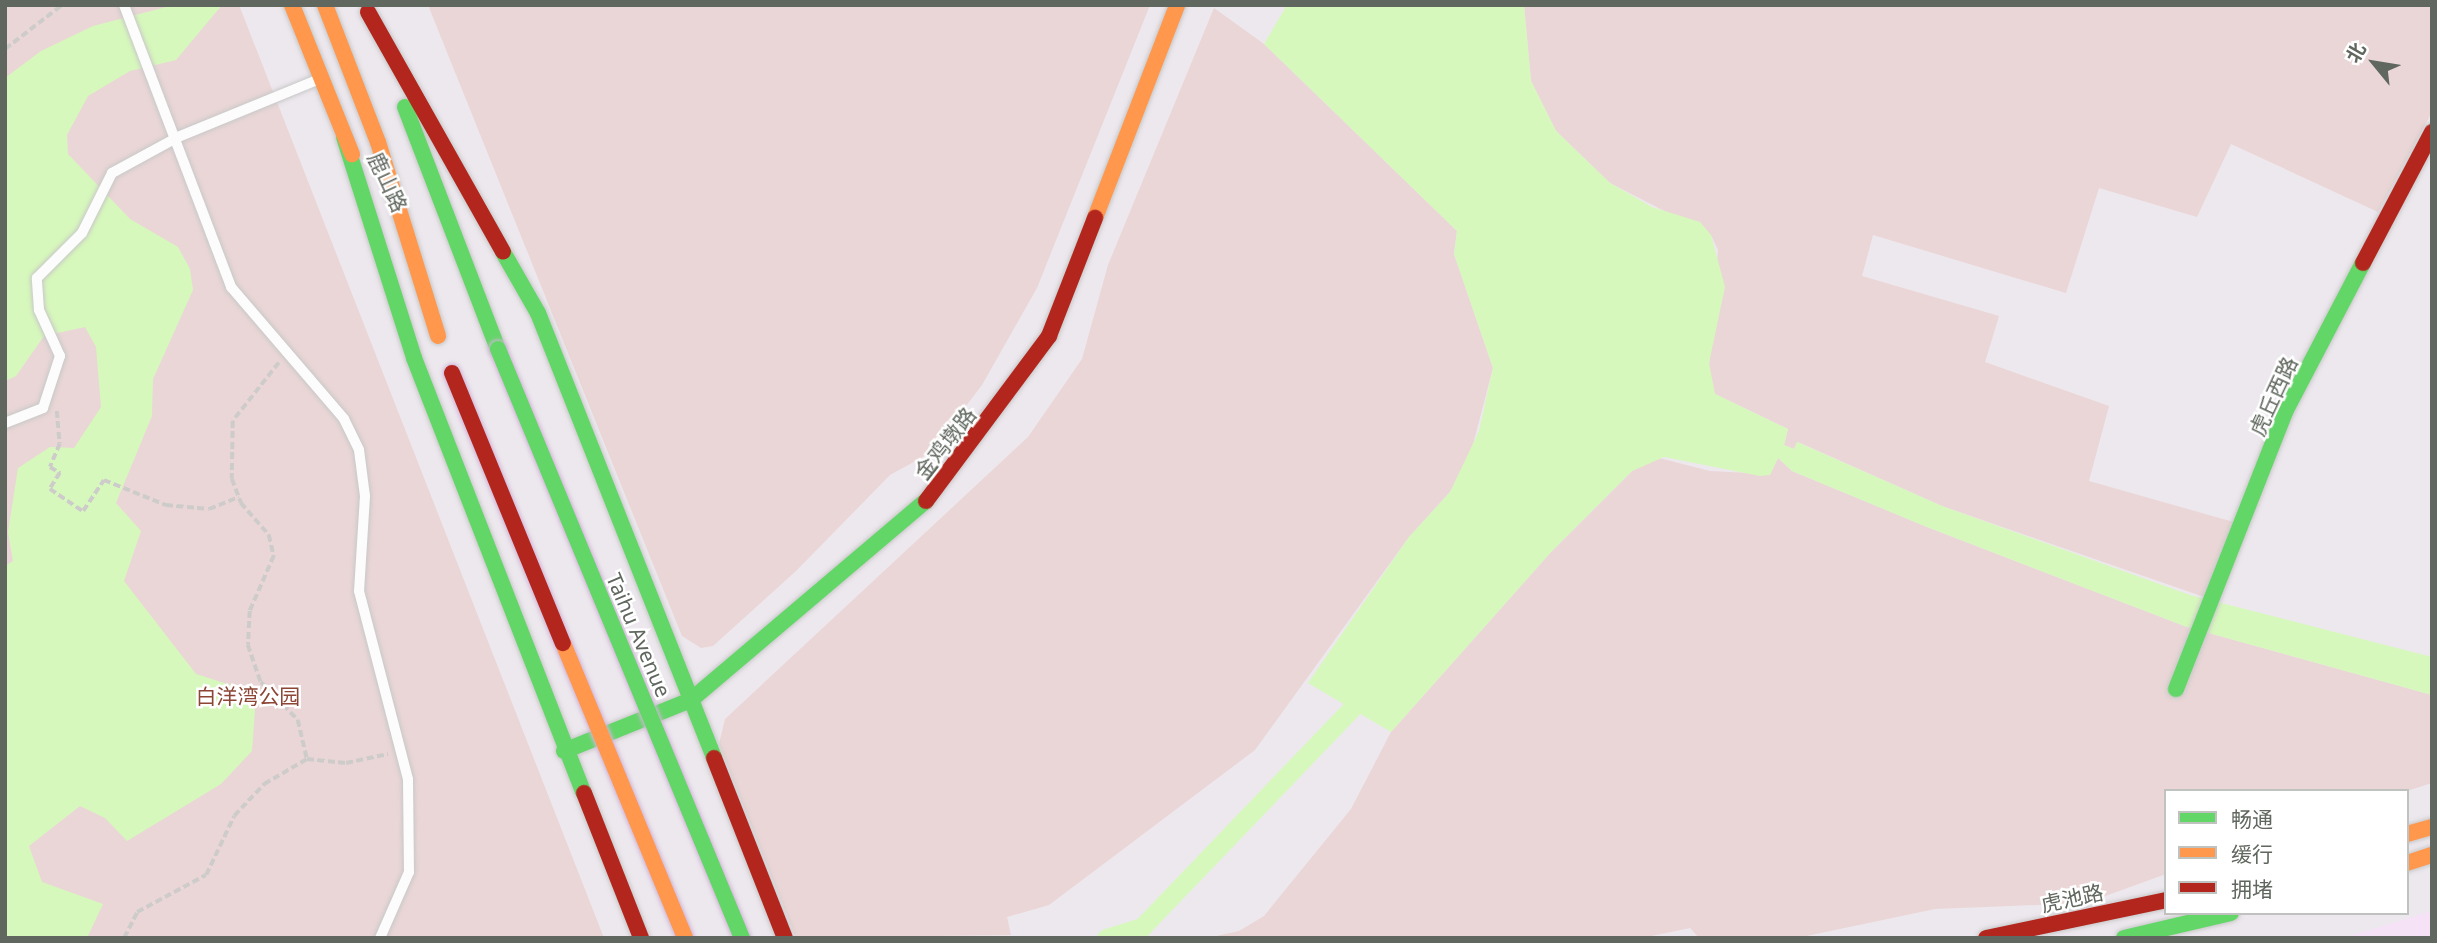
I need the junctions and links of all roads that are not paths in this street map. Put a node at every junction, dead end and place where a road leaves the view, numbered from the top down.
1 (124, 5) edge
2 (292, 5) edge
3 (325, 5) edge
4 (1177, 5) edge
5 (367, 8) edge
6 (321, 78) junction
7 (2432, 132) edge
8 (178, 137) junction
9 (344, 137) junction
10 (498, 349) joint
11 (445, 355) junction
12 (5, 423) edge
13 (2176, 689) dead end
14 (691, 700) junction
15 (564, 751) junction
16 (2432, 827) edge
17 (2409, 833) edge
18 (2432, 855) edge
19 (2409, 862) edge
20 (2164, 900) edge
21 (2222, 915) edge
22 (380, 938) edge
23 (641, 938) edge
24 (685, 938) edge
25 (742, 938) edge
26 (785, 938) edge
27 (1986, 938) edge
28 (2124, 938) edge

1 - 8 lane
2 - 6 main road, 鹿山路
3 - 11 main road
4 - 14 main road, 金鸡墩路
5 - 10 main road, 鹿山路
5 - 14 main road
6 - 8 lane
6 - 9 main road, 鹿山路
7 - 13 main road, 虎丘西路
8 - 12 lane
8 - 22 lane
9 - 11 main road, 鹿山路
9 - 15 main road
10 - 25 main road, Taihu Avenue, bridge
11 - 24 main road, bridge
14 - 15 main road, 金鸡墩路
14 - 26 main road
15 - 23 main road
16 - 17 main road
18 - 19 main road
20 - 27 main road, 虎池路
21 - 28 main road

